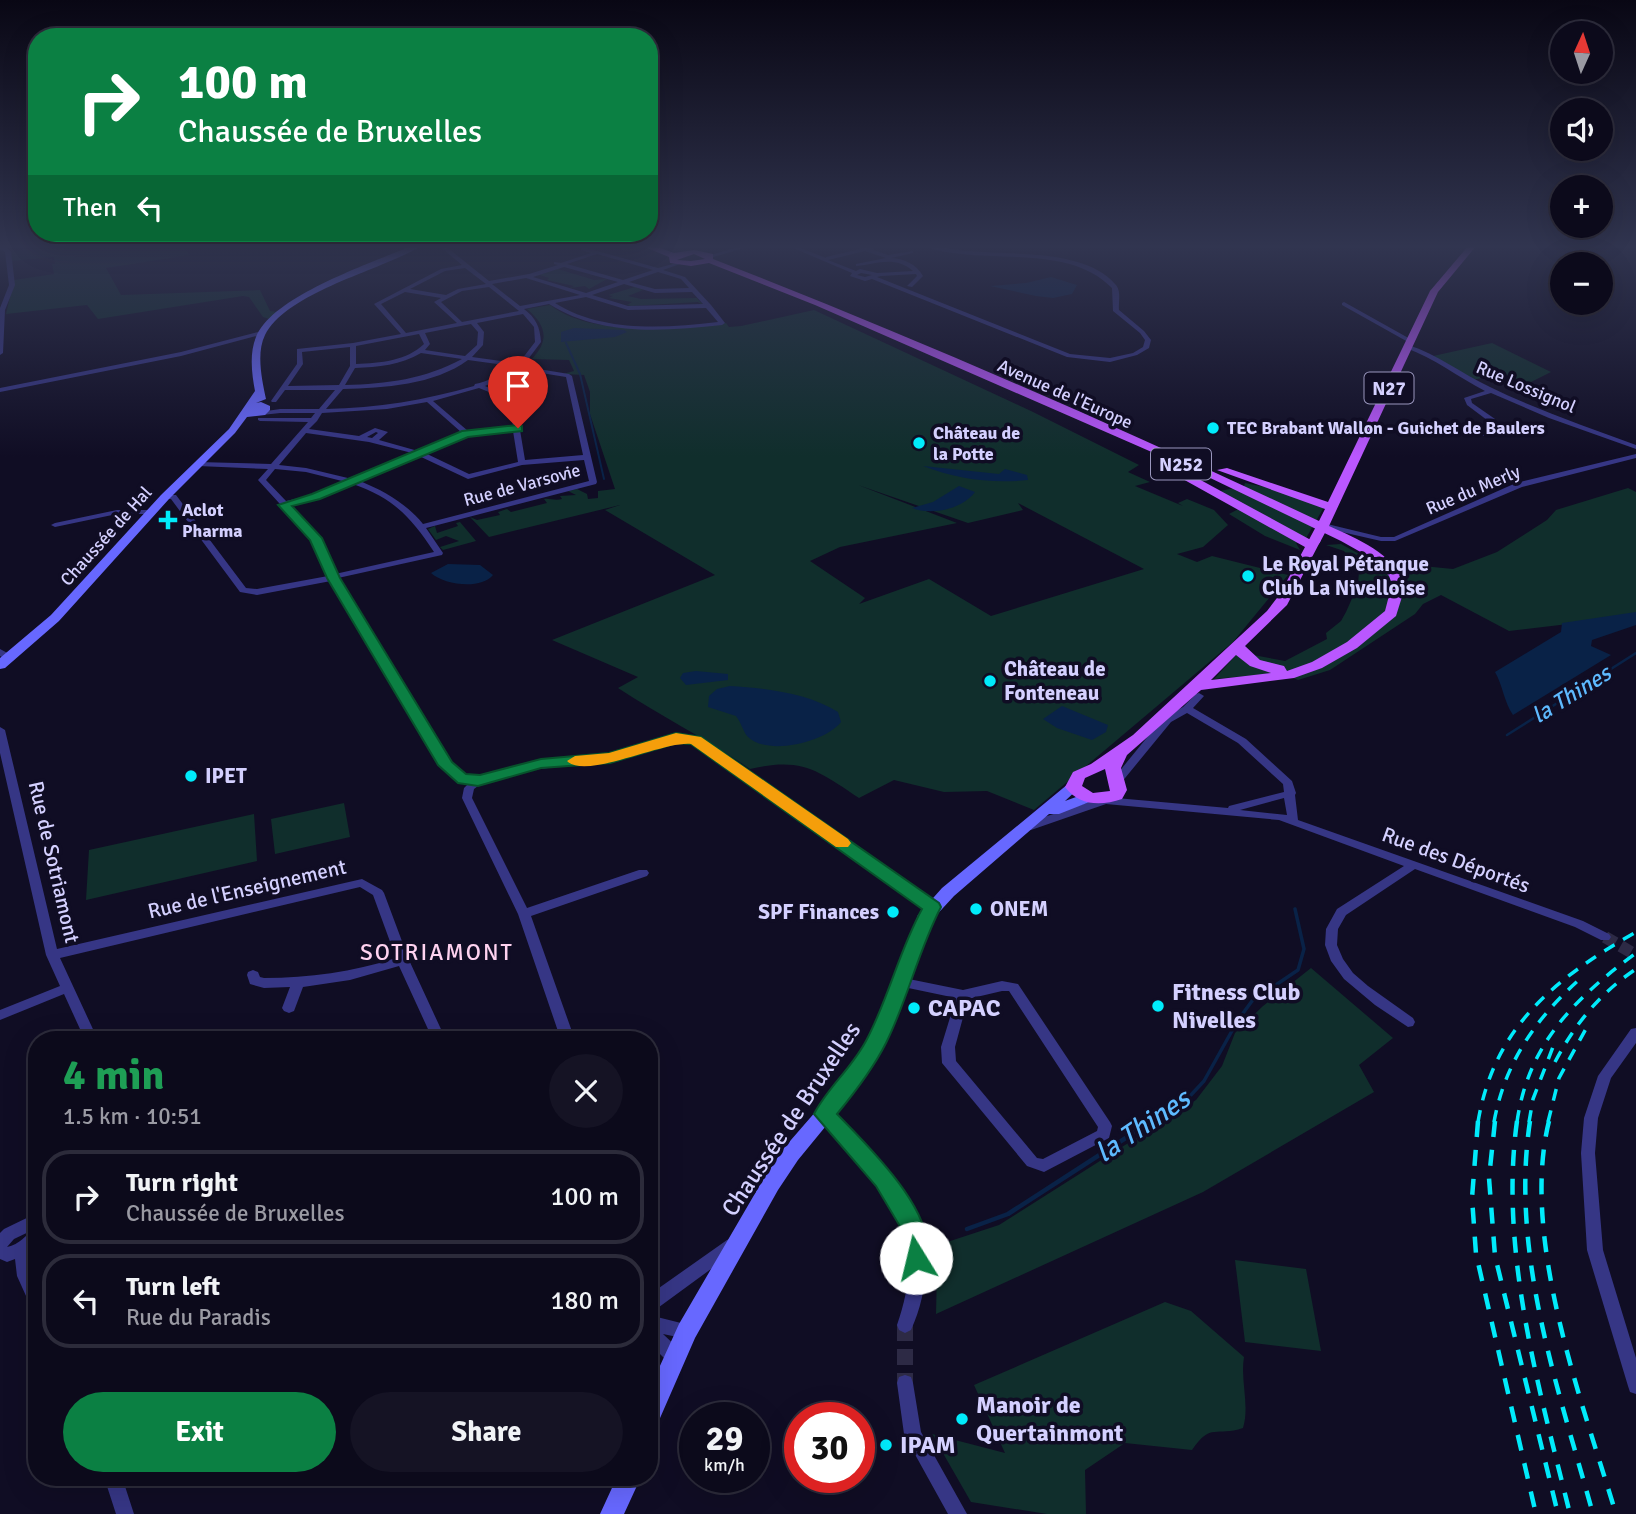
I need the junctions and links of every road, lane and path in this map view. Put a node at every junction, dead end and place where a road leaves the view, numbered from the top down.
1 (2, 316) edge
2 (278, 316) edge
3 (388, 316) edge
4 (452, 316) edge
5 (496, 316) edge
6 (528, 316) edge
7 (572, 316) edge
8 (716, 316) edge
9 (840, 316) edge
10 (847, 316) edge
11 (972, 316) edge
12 (1122, 316) edge
13 (1363, 316) edge
14 (1422, 316) edge
15 (472, 321) junction
16 (461, 324) junction
17 (421, 331) junction
18 (261, 333) junction
19 (404, 334) junction
20 (1409, 344) junction
21 (353, 345) junction
22 (417, 352) junction
23 (0, 353) edge
24 (462, 359) junction
25 (353, 366) junction
26 (514, 367) junction
27 (477, 385) junction
28 (341, 387) junction
29 (285, 388) junction
30 (0, 390) edge
31 (1492, 391) junction
32 (259, 392) junction
33 (1024, 395) junction
34 (428, 400) junction
35 (264, 410) junction
36 (246, 411) junction
37 (323, 412) junction
38 (1070, 413) junction
39 (315, 420) junction
40 (518, 428) junction
41 (232, 431) junction
42 (306, 431) junction
43 (466, 433) junction
44 (1486, 434) dead end
45 (361, 438) junction
46 (373, 441) junction
47 (1636, 447) edge
48 (421, 453) junction
49 (1636, 456) edge
50 (588, 457) junction
51 (523, 463) junction
52 (198, 464) junction
53 (274, 467) junction
54 (351, 481) junction
55 (165, 497) junction
56 (284, 505) junction
57 (1332, 507) junction
58 (150, 512) junction
59 (55, 525) dead end
60 (1323, 525) junction
61 (421, 527) junction
62 (1341, 538) junction
63 (1313, 543) junction
64 (333, 578) junction
65 (1237, 646) junction
66 (3, 662) edge
67 (1192, 697) junction
68 (0, 730) edge
69 (1121, 751) junction
70 (1091, 772) junction
71 (470, 783) junction
72 (1073, 787) junction
73 (1114, 787) junction
74 (1291, 793) junction
75 (1087, 798) junction
76 (1139, 800) junction
77 (1226, 810) junction
78 (1033, 822) junction
79 (1293, 822) junction
80 (1413, 865) junction
81 (643, 873) dead end
82 (932, 907) junction
83 (524, 914) junction
84 (1605, 937) tunnel mouth
85 (52, 955) junction
86 (403, 960) junction
87 (253, 975) dead end
88 (899, 982) junction
89 (298, 984) junction
90 (67, 988) junction
91 (963, 995) junction
92 (289, 1008) dead end
93 (0, 1015) edge
94 (1408, 1022) dead end
95 (88, 1031) edge
96 (436, 1031) edge
97 (565, 1031) edge
98 (1636, 1033) edge
99 (824, 1114) junction
100 (16, 1239) edge
101 (738, 1240) junction
102 (0, 1251) edge
103 (28, 1282) edge
104 (658, 1298) edge
105 (658, 1325) edge
106 (905, 1325) tunnel mouth
107 (687, 1331) junction
108 (658, 1340) edge
109 (674, 1356) junction
110 (905, 1383) tunnel mouth
111 (1636, 1385) edge
112 (658, 1395) edge
113 (116, 1486) edge
114 (625, 1486) edge
115 (125, 1514) edge
116 (612, 1514) edge
117 (958, 1514) edge

1 - 23 street
2 - 18 main road
3 - 19 street
4 - 16 street
5 - 15 street
6 - 26 street
7 - 8 street
9 - 33 main road, Avenue de l'Europe / N252
10 - 38 main road, Avenue de l'Europe / N252
11 - 12 street
13 - 20 street, Rue Lossignol
14 - 20 main road, N27
15 - 16 street
15 - 24 street
16 - 17 street
17 - 19 street
17 - 22 street
18 - 30 street
18 - 32 main road
19 - 21 street
20 - 31 street, Rue Lossignol
20 - 57 main road, N27
21 - 25 street
21 - 29 street
22 - 24 street
22 - 25 street
24 - 26 street
24 - 28 street
25 - 28 street
26 - 27 street
26 - 50 street, Rue de Varsovie
27 - 34 street
27 - 40 street
28 - 29 street
28 - 37 street
29 - 35 street
31 - 44 street
31 - 47 street, Rue Lossignol
32 - 35 main road
32 - 36 main road, Chaussée de Hal
33 - 62 main road, Avenue de l'Europe / N252
33 - 63 main road
34 - 37 street
34 - 43 street
35 - 36 main road
35 - 37 street
35 - 39 street
35 - 41 main road, Chaussée de Hal
36 - 41 main road, Chaussée de Hal
37 - 39 street
38 - 57 main road
38 - 62 main road, Avenue de l'Europe / N252
39 - 42 street
40 - 43 street
40 - 51 street
41 - 52 main road, Chaussée de Hal
42 - 45 street
42 - 53 street
43 - 48 street
45 - 46 street
45 - 46 street
46 - 48 street
48 - 51 street
48 - 54 street
49 - 60 street, Rue du Merly
50 - 51 street
50 - 61 street, Rue de Varsovie
52 - 53 street
52 - 55 main road, Chaussée de Hal
53 - 54 street
53 - 56 street
54 - 56 street
54 - 61 street
55 - 58 main road, Chaussée de Hal
55 - 64 street
56 - 64 street
57 - 60 main road, N27
58 - 59 street
58 - 66 main road, Chaussée de Hal
60 - 63 main road, N27, bridge
61 - 64 street
62 - 65 main road
62 - 67 main road
63 - 65 main road, N27
64 - 71 street
65 - 67 main road, N27
67 - 69 main road, N27
67 - 73 street
67 - 74 street
68 - 85 street, Rue de Sotriamont
69 - 70 main road, N27
69 - 73 main road
70 - 72 main road, N27
70 - 73 main road
71 - 82 street
71 - 83 street
72 - 75 main road
72 - 78 main road, N27
73 - 75 main road, N27
73 - 76 street
73 - 76 street
73 - 78 street, Chaussée de Bruxelles
74 - 77 street
74 - 79 street
75 - 78 main road, N27
76 - 77 street, Rue des Déportés
77 - 79 street, Rue des Déportés
78 - 82 main road, Chaussée de Bruxelles / N27
79 - 80 street, Rue des Déportés
80 - 84 street, Rue des Déportés
80 - 94 street
81 - 83 street
82 - 88 main road, Chaussée de Bruxelles / N27
83 - 97 street
85 - 86 street, Rue de l'Enseignement
85 - 90 street, Rue de Sotriamont
86 - 89 street
86 - 96 street, Rue de l'Enseignement
87 - 89 street
88 - 91 street
88 - 99 main road, Chaussée de Bruxelles / N27
89 - 92 street
90 - 93 street
90 - 95 street, Rue de Sotriamont
91 - 91 street
98 - 111 street
99 - 101 main road, Chaussée de Bruxelles / N27
99 - 106 street
100 - 102 street
100 - 103 street
101 - 104 street, Chaussée de Bruxelles
101 - 107 main road, Chaussée de Bruxelles / N27
105 - 107 street
107 - 109 main road, Chaussée de Bruxelles / N27
108 - 109 street
109 - 112 main road, N27
110 - 117 street
113 - 115 street
114 - 116 main road

